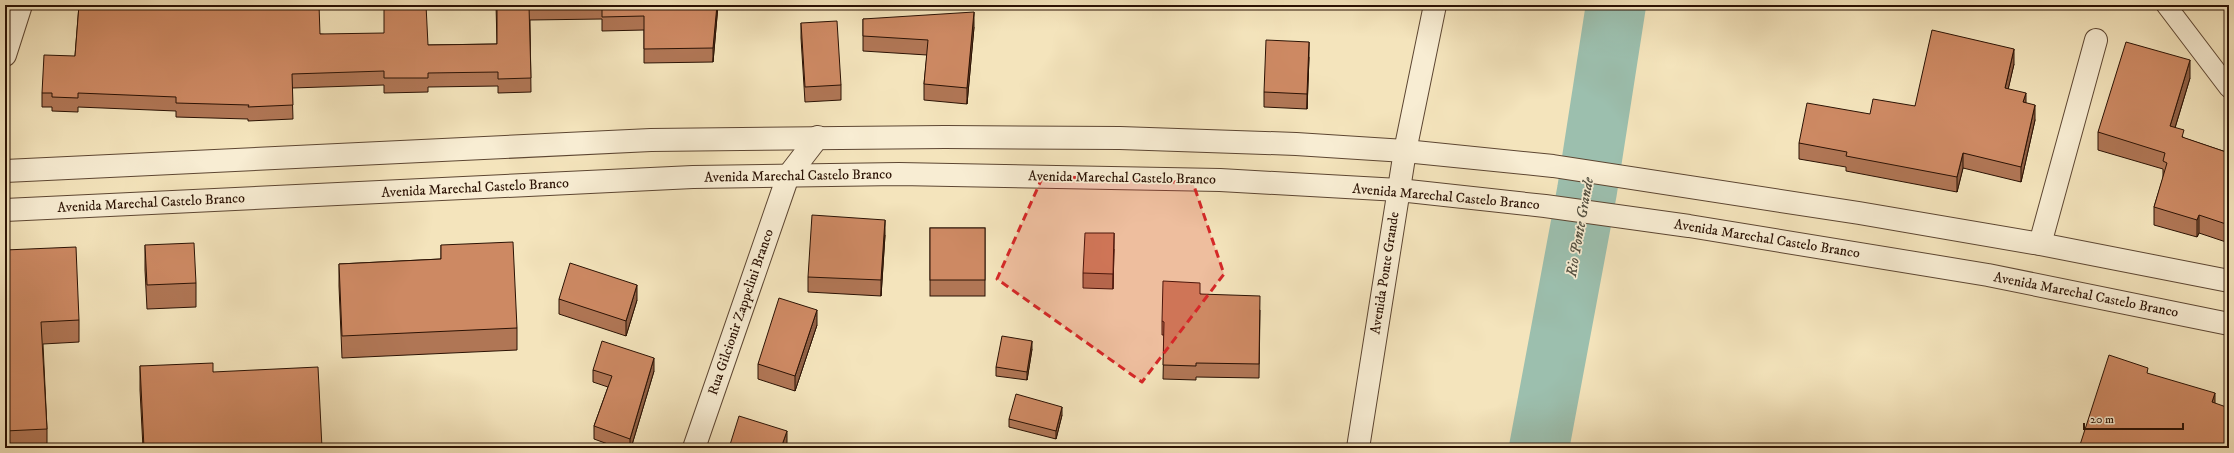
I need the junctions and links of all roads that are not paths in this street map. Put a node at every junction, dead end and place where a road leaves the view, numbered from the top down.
1 (21, 5) edge
2 (1435, 5) edge
3 (2166, 5) edge
4 (2096, 40) dead end
5 (5, 56) edge
6 (2229, 88) edge
7 (818, 137) junction
8 (1405, 151) junction
9 (5, 171) edge
10 (788, 176) junction
11 (1398, 190) junction
12 (5, 210) edge
13 (2040, 244) junction
14 (2229, 282) edge
15 (2229, 324) edge
16 (694, 448) edge
17 (1358, 448) edge

1 - 5 street
2 - 8 street, Avenida Ponte Grande
3 - 6 lane
4 - 13 street
7 - 8 street
7 - 9 street
7 - 10 street, Rua Gilcionir Zappelini Branco
8 - 11 street, Avenida Ponte Grande
8 - 13 street
10 - 11 street, Avenida Marechal Castelo Branco
10 - 12 street, Avenida Marechal Castelo Branco
10 - 16 street, Rua Gilcionir Zappelini Branco
11 - 15 street, Avenida Marechal Castelo Branco
11 - 17 street, Avenida Ponte Grande
13 - 14 street

